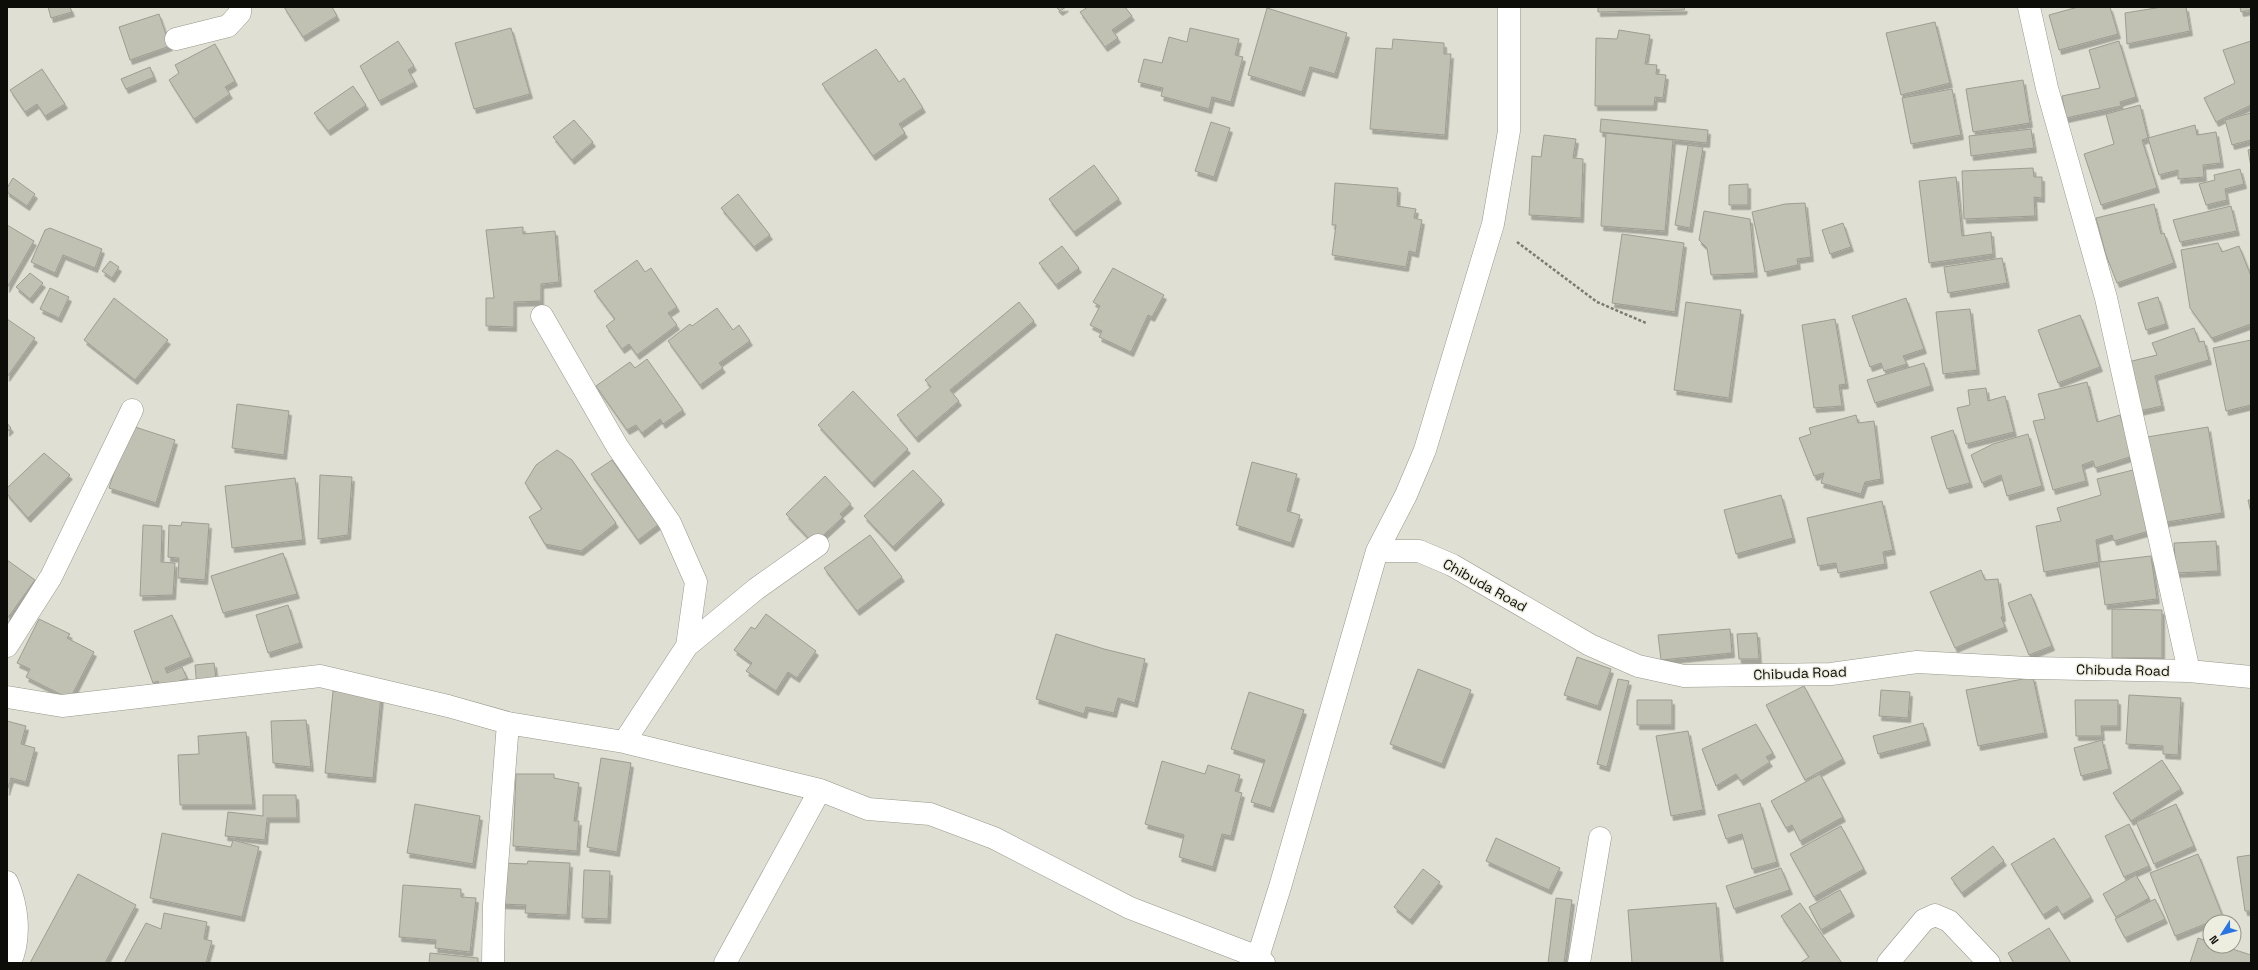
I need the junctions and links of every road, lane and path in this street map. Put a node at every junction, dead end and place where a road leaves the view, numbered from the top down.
1 (240, 7) edge
2 (1509, 7) edge
3 (2029, 7) edge
4 (176, 39) dead end
5 (1493, 224) junction
6 (542, 316) dead end
7 (1646, 323) dead end
8 (132, 410) dead end
9 (818, 545) dead end
10 (1377, 552) junction
11 (7, 646) edge
12 (687, 646) junction
13 (2189, 671) junction
14 (2251, 677) edge
15 (7, 697) edge
16 (508, 723) junction
17 (624, 742) junction
18 (820, 790) junction
19 (1600, 838) dead end
20 (7, 882) edge
21 (1261, 960) edge
22 (10, 963) edge
23 (493, 963) edge
24 (725, 963) edge
25 (1579, 963) edge
26 (1888, 963) edge
27 (1989, 963) edge

1 - 4 street
2 - 5 street
3 - 13 street
5 - 7 path
5 - 10 street
6 - 12 street
8 - 11 street
9 - 12 street
10 - 13 street, Chibuda Road
10 - 21 street
12 - 17 street
13 - 14 street, Chibuda Road
15 - 16 street
16 - 17 street
16 - 23 street
17 - 18 street
18 - 21 street
18 - 24 street
19 - 25 street
20 - 22 street
26 - 27 street

